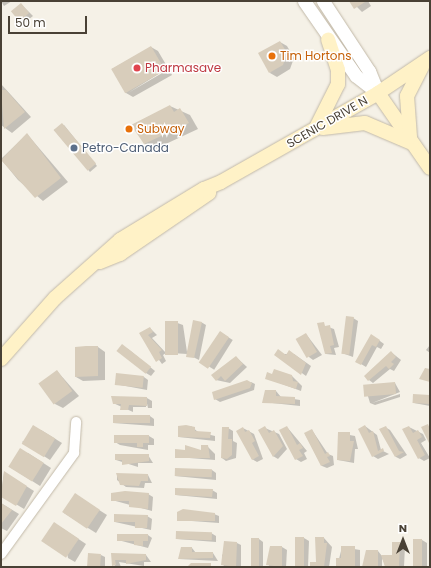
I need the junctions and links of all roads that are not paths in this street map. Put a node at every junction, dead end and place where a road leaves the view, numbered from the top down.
1 (304, 1) edge
2 (323, 1) edge
3 (328, 40) junction
4 (428, 59) edge
5 (378, 93) junction
6 (315, 129) junction
7 (412, 143) junction
8 (430, 168) edge
9 (1, 359) edge
10 (76, 422) dead end
11 (1, 554) edge

1 - 3 street
2 - 5 street
3 - 5 street
3 - 6 main road
4 - 5 main road, SCENIC DRIVE N
4 - 7 main road
5 - 6 main road, SCENIC DRIVE N
5 - 7 main road
6 - 7 main road
6 - 9 main road, SCENIC DRIVE N
7 - 8 main road
10 - 11 street

